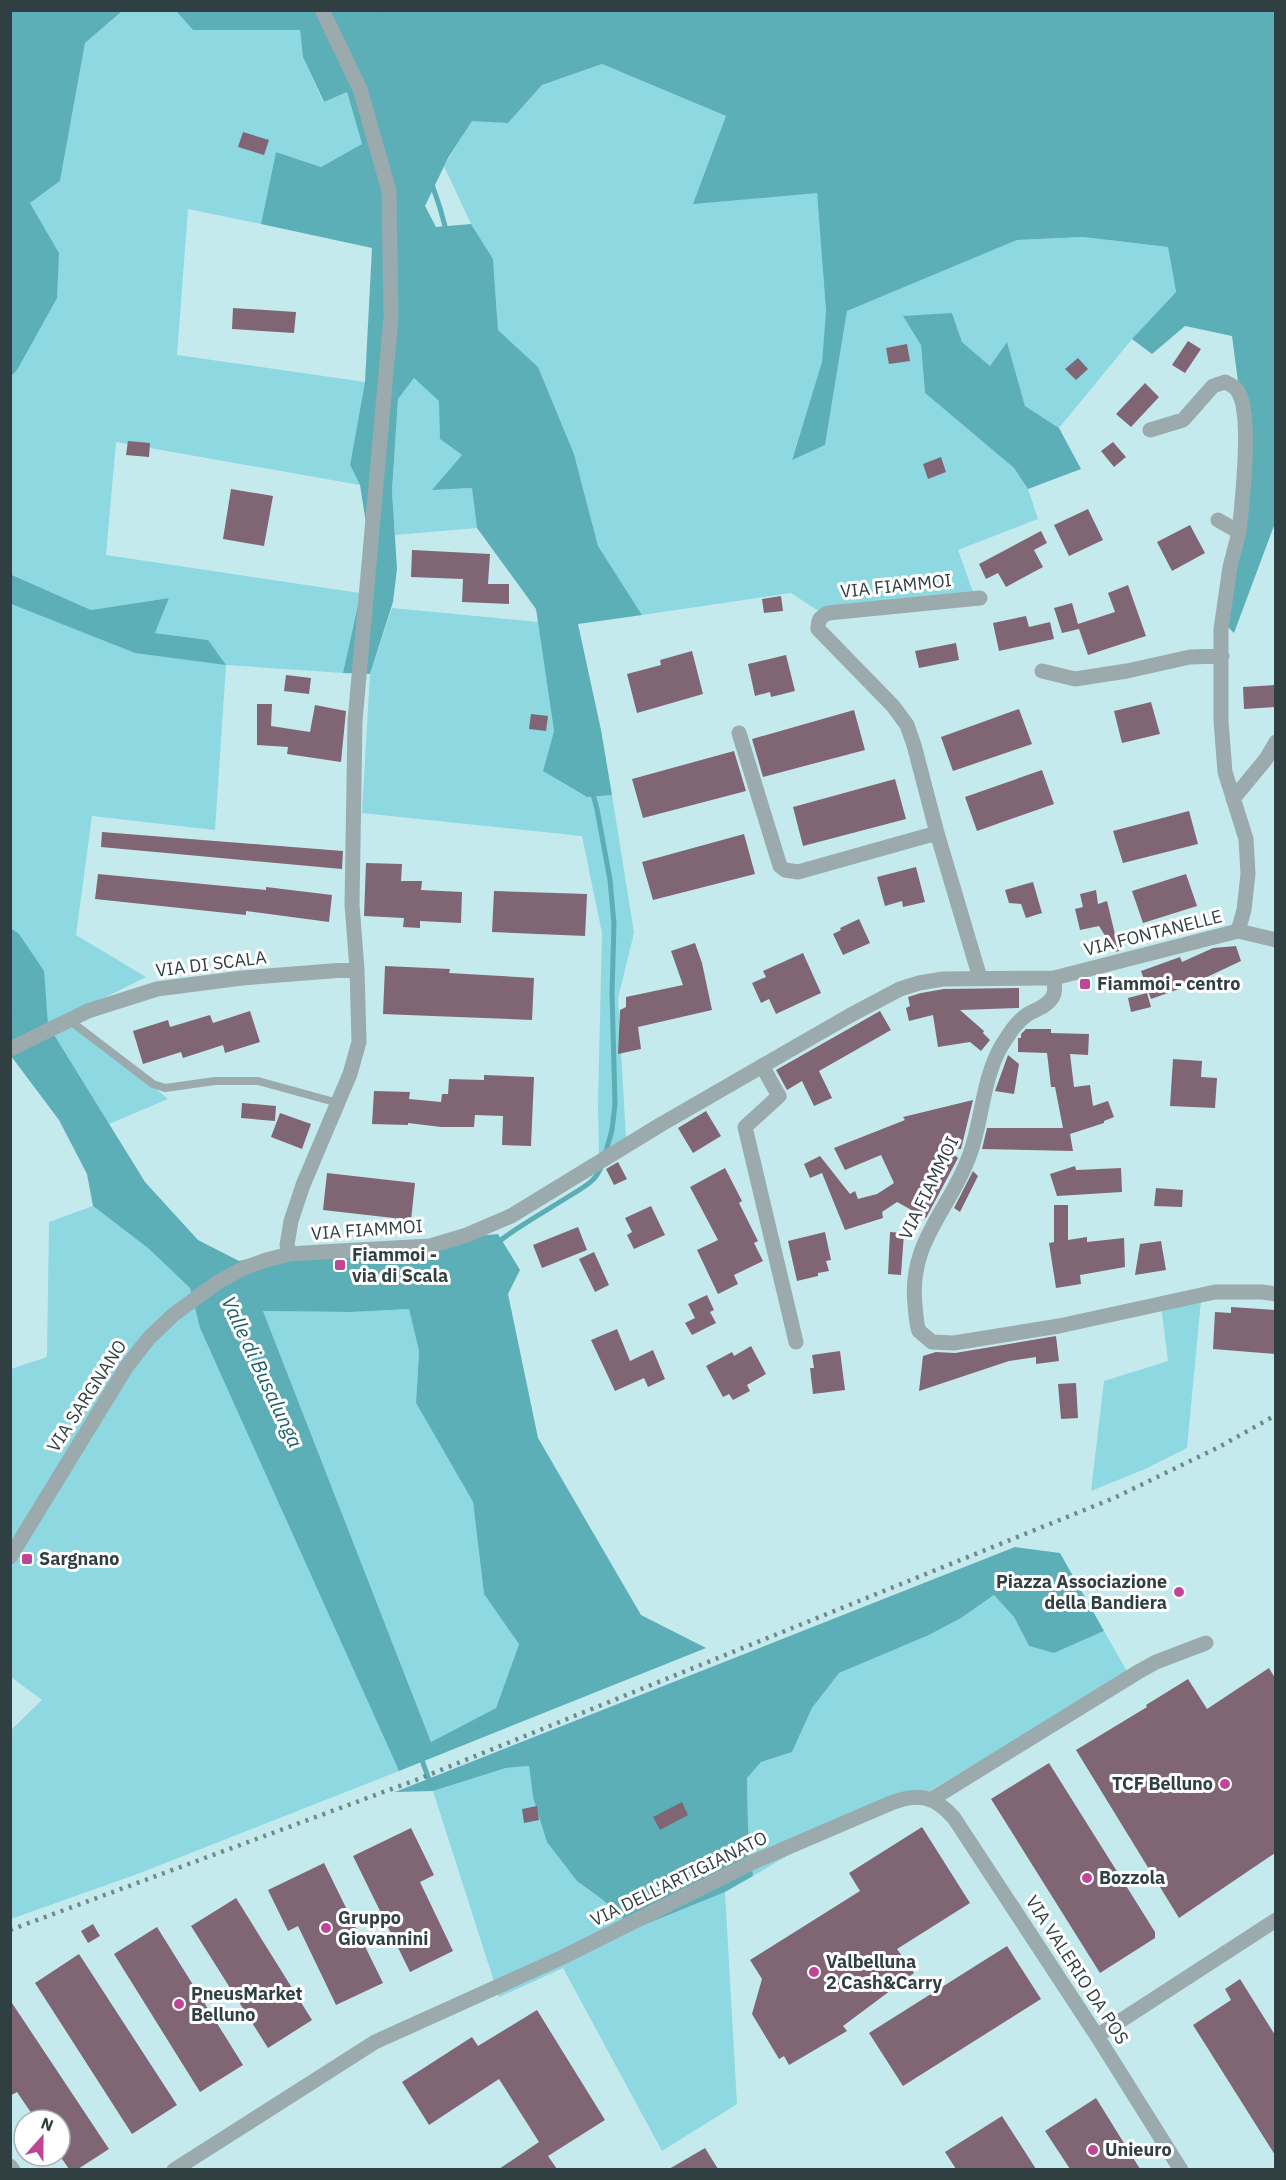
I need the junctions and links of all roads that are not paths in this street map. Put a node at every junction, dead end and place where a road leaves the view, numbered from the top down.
1 (322, 10) edge
2 (1150, 429) dead end
3 (1218, 520) dead end
4 (1239, 532) junction
5 (981, 598) dead end
6 (1222, 656) junction
7 (1042, 671) dead end
8 (739, 733) dead end
9 (1275, 742) edge
10 (1233, 799) junction
11 (938, 833) junction
12 (1238, 931) junction
13 (1268, 938) edge
14 (357, 969) junction
15 (980, 978) junction
16 (1054, 978) junction
17 (69, 1020) junction
18 (17, 1046) edge
19 (762, 1066) junction
20 (338, 1102) junction
21 (290, 1254) junction
22 (1275, 1294) edge
23 (796, 1342) dead end
24 (10, 1557) edge
25 (1206, 1643) dead end
26 (932, 1799) junction
27 (1275, 1920) edge
28 (1097, 2036) junction
29 (174, 2169) edge
30 (1181, 2169) edge

1 - 14 street, VIA FIAMMOI
2 - 4 street
3 - 4 street
4 - 6 street
5 - 11 street, VIA FIAMMOI
6 - 7 street
6 - 10 street
8 - 11 street
9 - 10 street
10 - 12 street
11 - 15 street, VIA FIAMMOI
12 - 13 street, VIA FONTANELLE
12 - 16 street, VIA FONTANELLE
14 - 17 street, VIA DI SCALA
14 - 20 street, VIA FIAMMOI
15 - 16 street, VIA FIAMMOI
15 - 19 street, VIA FIAMMOI
16 - 22 street, VIA FIAMMOI
17 - 18 street, VIA DI SCALA
17 - 20 lane
19 - 21 street, VIA FIAMMOI
19 - 23 street
20 - 21 street, VIA FIAMMOI
21 - 24 street, VIA SARGNANO
25 - 26 street
26 - 28 street, VIA VALERIO DA POS
26 - 29 street, VIA DELL'ARTIGIANATO
27 - 28 street
28 - 30 street, VIA VALERIO DA POS

